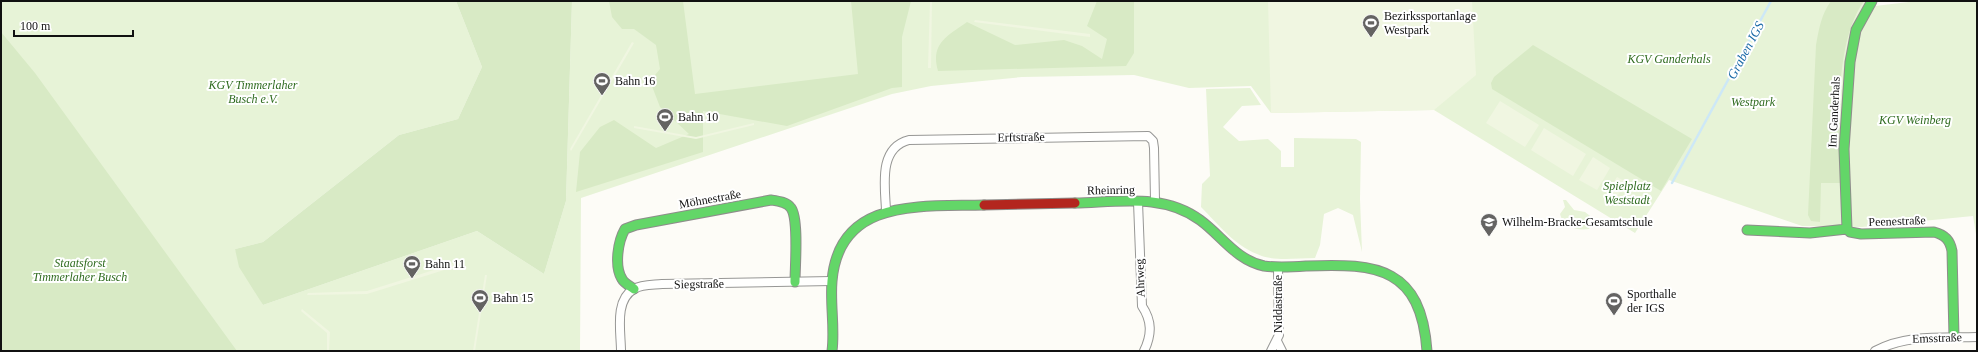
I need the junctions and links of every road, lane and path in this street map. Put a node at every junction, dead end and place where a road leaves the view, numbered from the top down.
1 (1872, 1) edge
2 (1155, 201) junction
3 (1138, 202) junction
4 (886, 210) junction
5 (1847, 229) junction
6 (1747, 230) dead end
7 (1278, 268) junction
8 (832, 281) junction
9 (796, 282) junction
10 (634, 288) junction
11 (1954, 337) junction
12 (1977, 337) edge
13 (1277, 341) junction
14 (621, 351) edge
15 (832, 351) edge
16 (1144, 351) edge
17 (1271, 351) edge
18 (1282, 351) edge
19 (1427, 351) edge
20 (1875, 351) edge

1 - 5 street, Im Ganderhals
2 - 3 street, Rheinring
2 - 4 street, Erftstraße
2 - 7 street, Rheinring
3 - 4 street, Rheinring
3 - 16 street, Ahrweg
4 - 8 street, Rheinring
5 - 6 street, Peenestraße
5 - 11 street, Peenestraße
7 - 13 street, Niddastraße
7 - 19 street, Rheinring
8 - 9 street, Siegstraße
8 - 15 street, Rheinring
9 - 10 street, Siegstraße
9 - 10 street, Möhnestraße
10 - 14 street
11 - 12 street, Emsstraße
11 - 20 street, Emsstraße
13 - 17 street, Niddastraße
13 - 18 street, Niddastraße

